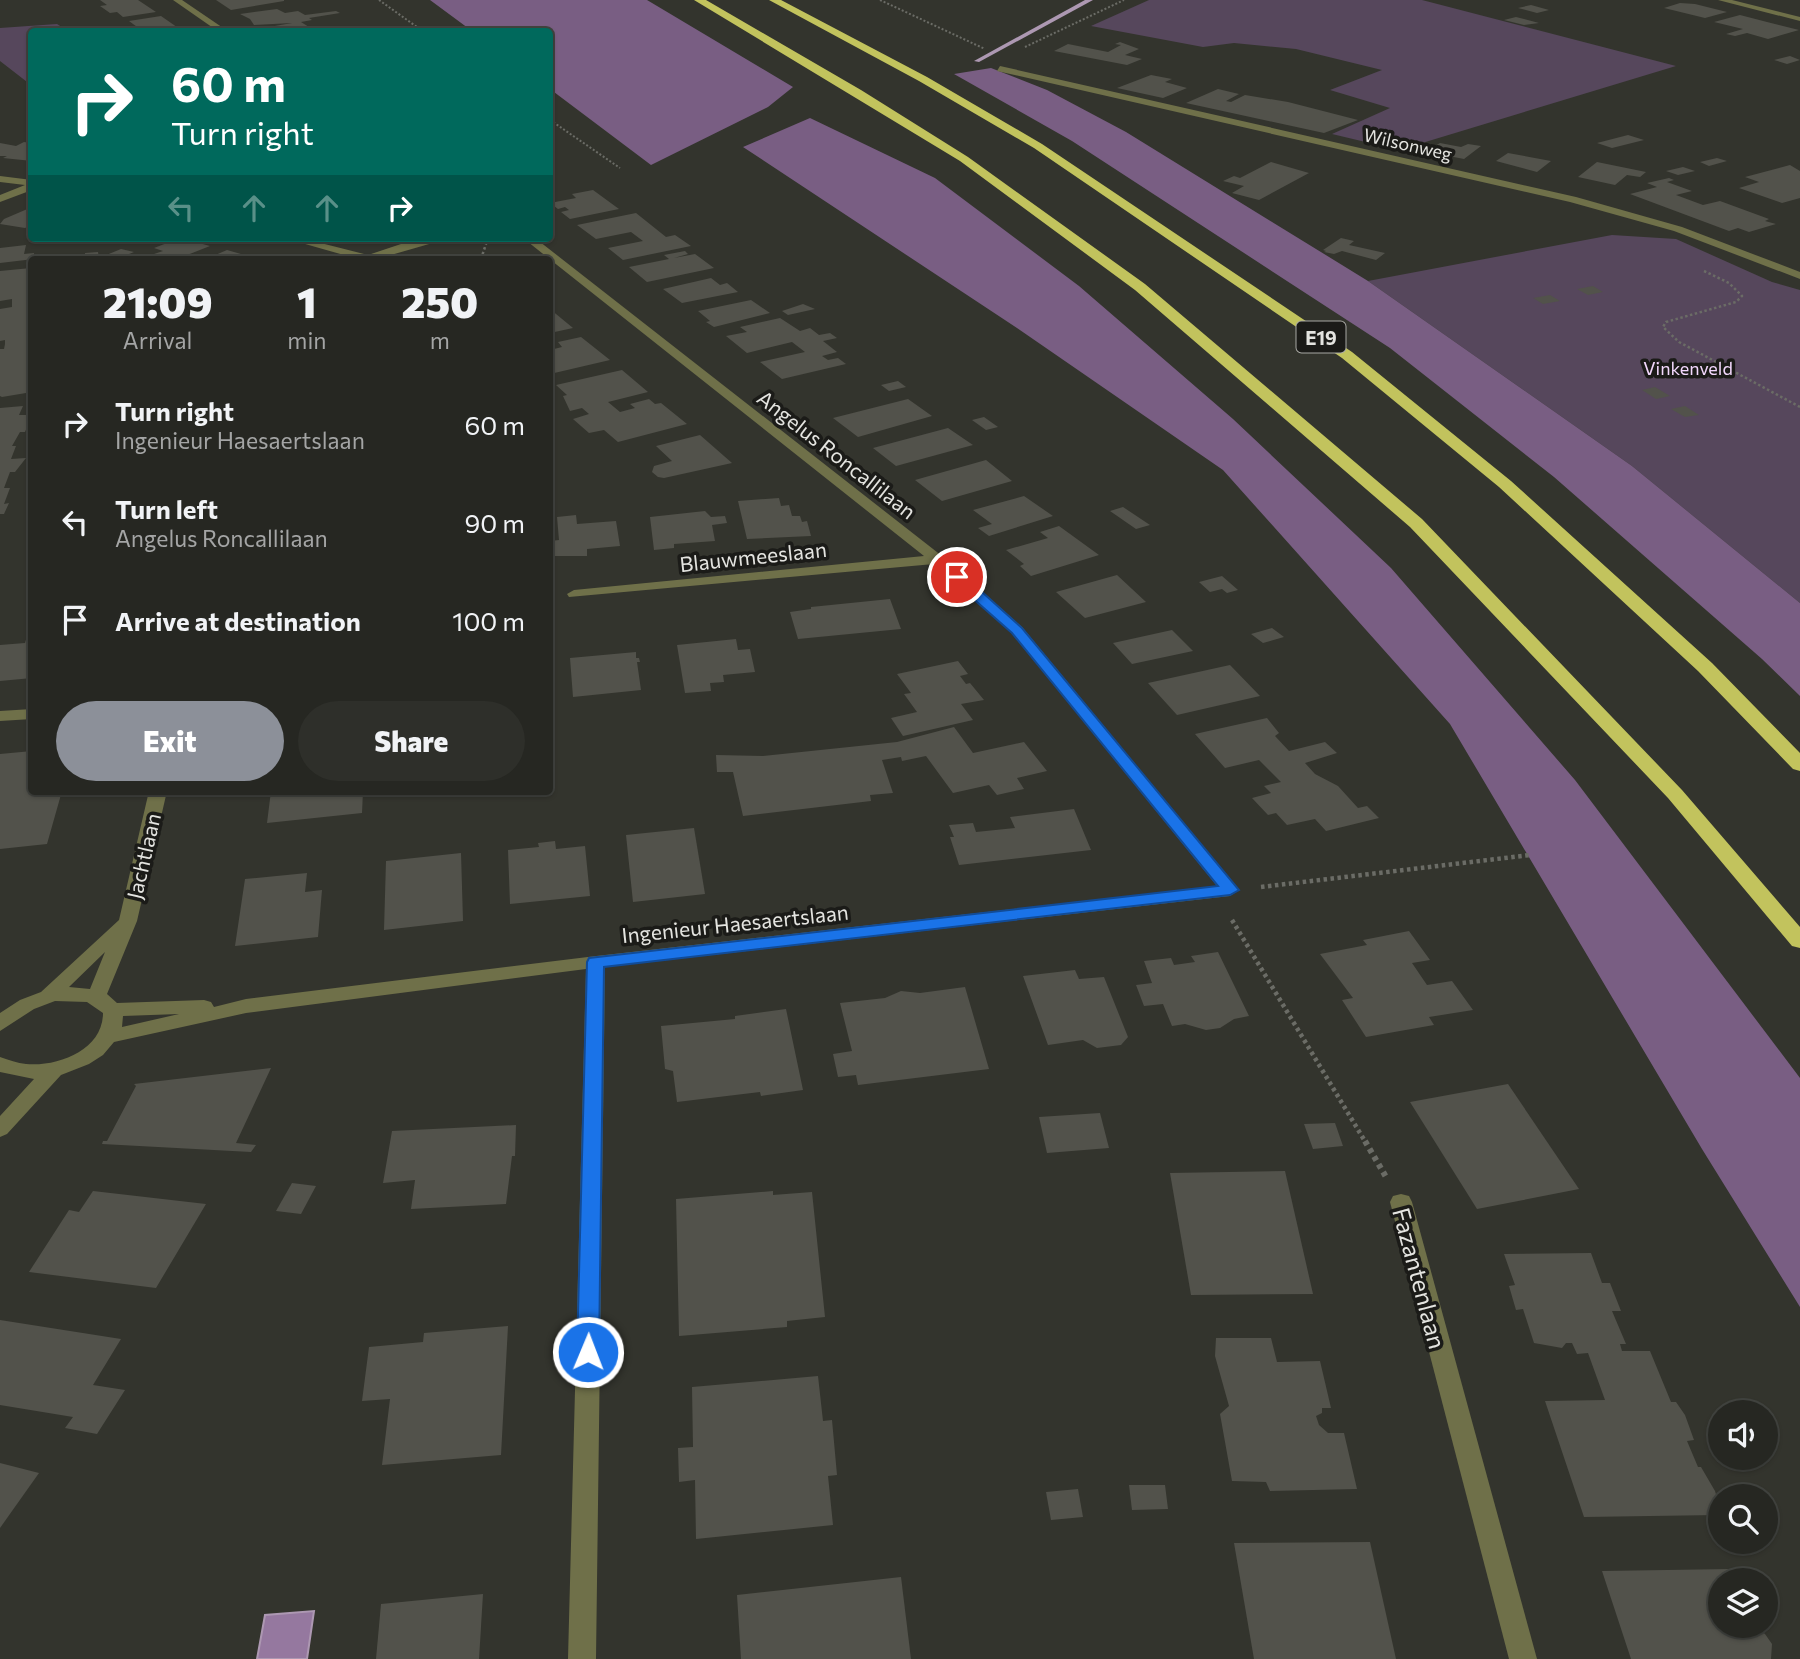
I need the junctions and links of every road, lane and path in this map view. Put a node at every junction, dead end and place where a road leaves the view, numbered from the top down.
1 (177, 0) edge
2 (379, 0) edge
3 (699, 0) edge
4 (774, 0) edge
5 (880, 0) edge
6 (1124, 0) edge
7 (1722, 0) edge
8 (1800, 19) edge
9 (219, 28) edge
10 (418, 28) edge
11 (1022, 48) dead end
12 (983, 49) dead end
13 (1000, 69) dead end
14 (553, 122) edge
15 (620, 168) dead end
16 (0, 179) edge
17 (28, 184) edge
18 (28, 187) edge
19 (0, 199) edge
20 (304, 242) edge
21 (425, 242) edge
22 (533, 242) edge
23 (356, 256) edge
24 (376, 256) edge
25 (551, 256) edge
26 (553, 258) edge
27 (1695, 267) dead end
28 (1800, 276) edge
29 (1800, 407) edge
30 (937, 559) junction
31 (574, 594) dead end
32 (28, 714) edge
33 (0, 716) edge
34 (1800, 765) edge
35 (157, 795) edge
36 (1530, 855) dead end
37 (1230, 890) junction
38 (128, 921) junction
39 (1800, 941) edge
40 (596, 962) junction
41 (48, 996) junction
42 (104, 1004) junction
43 (246, 1006) junction
44 (0, 1024) edge
45 (108, 1037) junction
46 (1, 1069) edge
47 (53, 1071) junction
48 (0, 1129) edge
49 (1401, 1202) joint
50 (582, 1659) edge
51 (1524, 1659) edge

1 - 9 street
2 - 10 path
3 - 39 highway
4 - 34 highway, E19
5 - 12 path
6 - 11 path
7 - 8 street
13 - 28 street, Wilsonweg
14 - 15 path
16 - 17 street
18 - 19 street
20 - 23 street
21 - 24 street
22 - 25 street, Angelus Roncallilaan
26 - 30 street, Angelus Roncallilaan
27 - 29 path
30 - 31 street, Blauwmeeslaan
30 - 37 street, Angelus Roncallilaan
32 - 33 street
35 - 38 street, Jachtlaan
36 - 37 path
37 - 40 street, Ingenieur Haesaertslaan
37 - 49 path, Fazantenlaan
38 - 41 street, Jachtlaan
38 - 42 street, Jachtlaan
40 - 43 street, Ingenieur Haesaertslaan
40 - 50 street
41 - 42 street, Jachtlaan
41 - 44 street, Jachtlaan
42 - 43 street, Ingenieur Haesaertslaan
42 - 45 street, Jachtlaan
43 - 45 street, Ingenieur Haesaertslaan
45 - 47 street
46 - 47 street
47 - 48 street
49 - 51 street, Fazantenlaan

